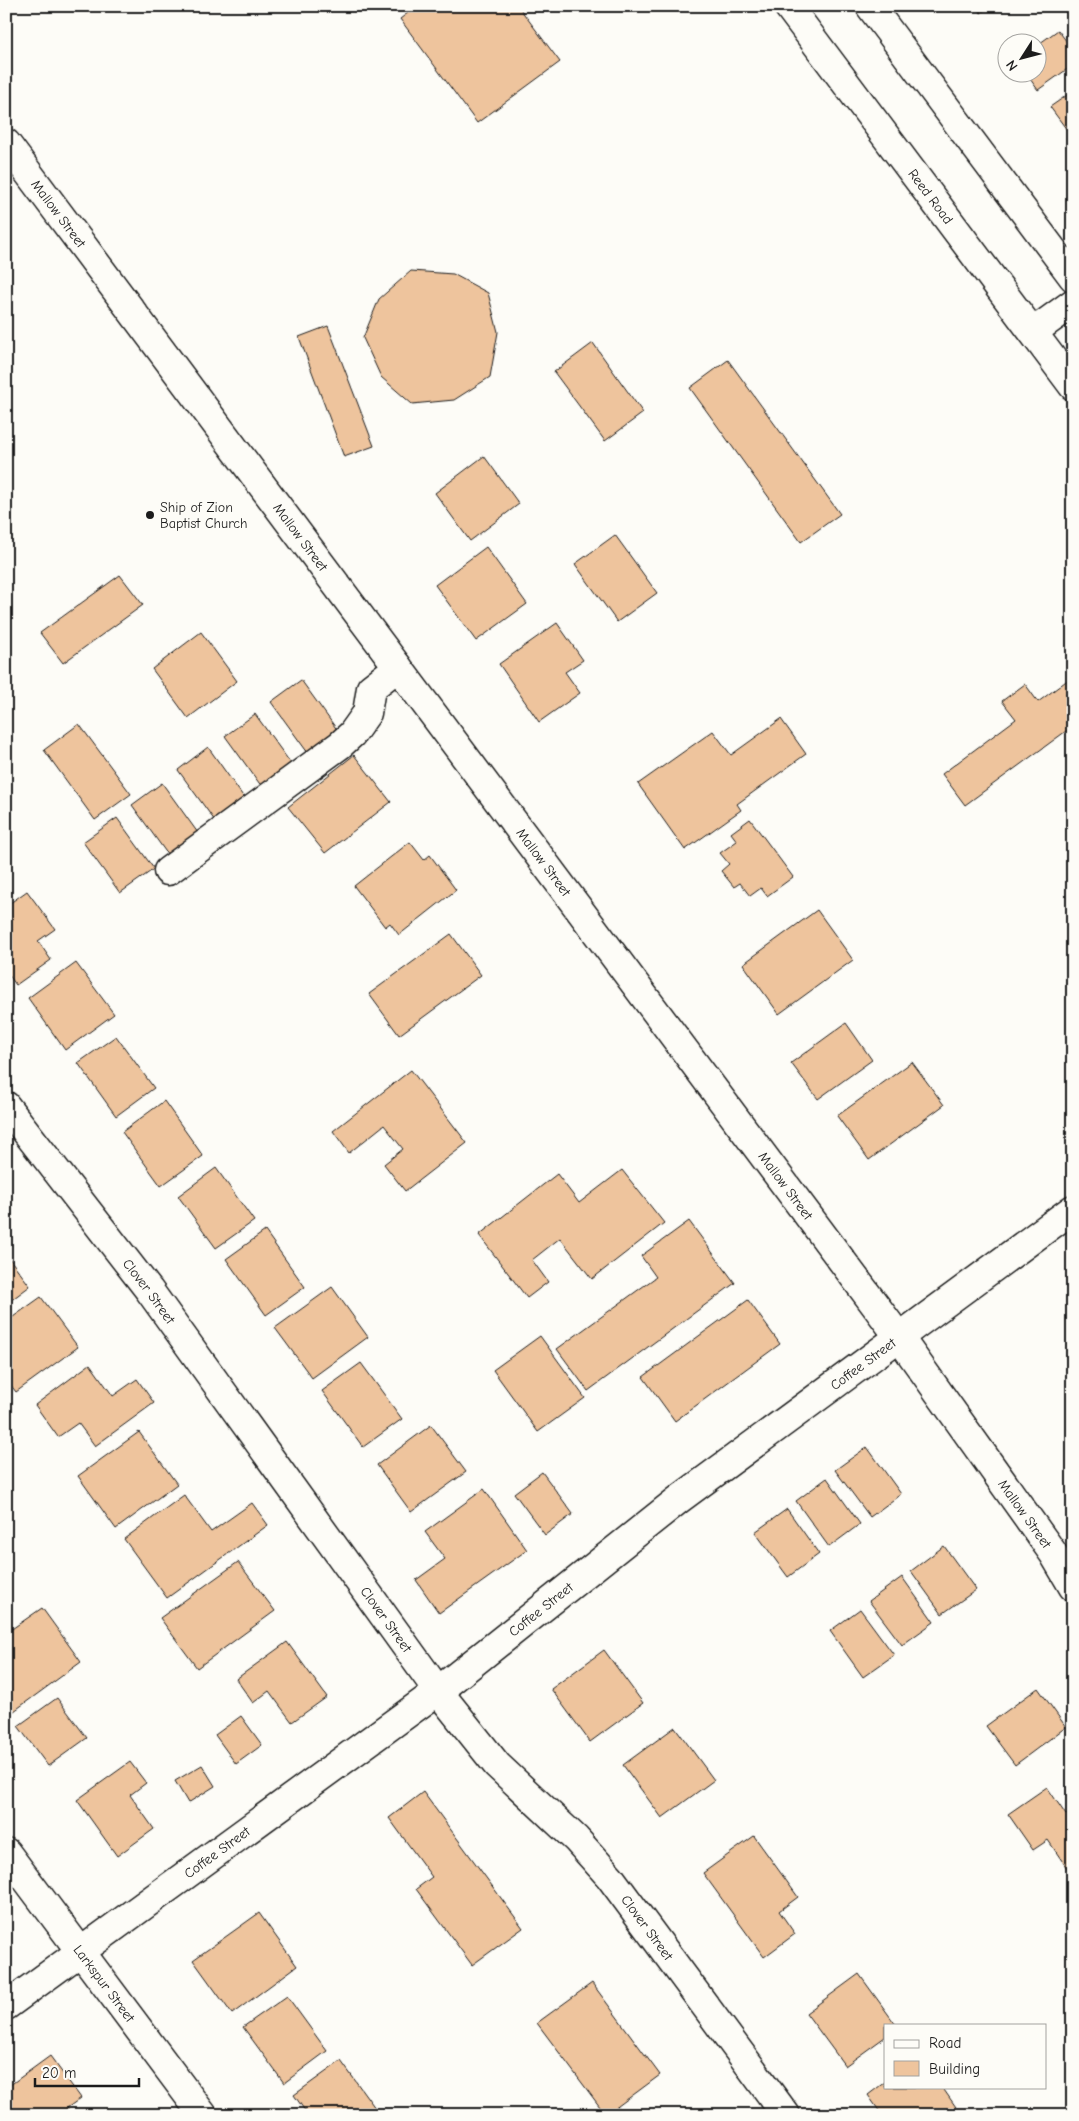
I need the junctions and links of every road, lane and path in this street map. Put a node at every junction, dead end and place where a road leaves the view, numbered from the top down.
1 (788, 6) edge
2 (870, 6) edge
3 (6, 143) edge
4 (1073, 277) edge
5 (1073, 303) edge
6 (1033, 332) junction
7 (1073, 386) edge
8 (398, 667) junction
9 (168, 871) dead end
10 (6, 1106) edge
11 (1073, 1209) edge
12 (899, 1337) junction
13 (1073, 1587) edge
14 (438, 1691) junction
15 (6, 1852) edge
16 (80, 1950) junction
17 (6, 2006) edge
18 (203, 2115) edge
19 (786, 2115) edge

1 - 6 street, Reed Road
2 - 4 street
3 - 8 street, Mallow Street
5 - 6 street
6 - 7 street, Reed Road
8 - 9 street
8 - 12 street, Mallow Street
10 - 14 street, Clover Street
11 - 12 street, Coffee Street
12 - 13 street, Mallow Street
12 - 14 street, Coffee Street
14 - 16 street, Coffee Street
14 - 19 street, Clover Street
15 - 16 street, Larkspur Street
16 - 17 street, Coffee Street
16 - 18 street, Larkspur Street

